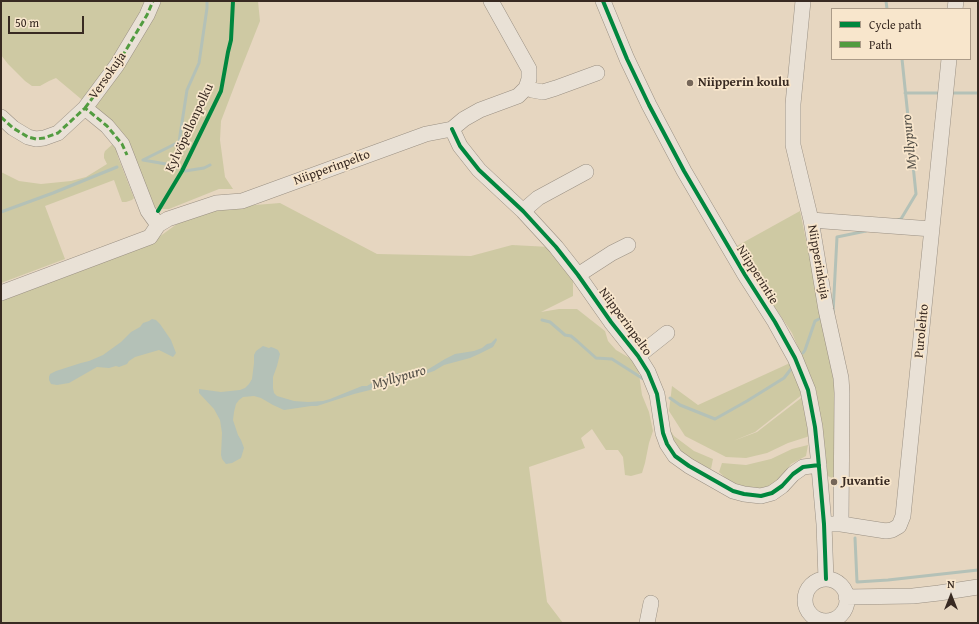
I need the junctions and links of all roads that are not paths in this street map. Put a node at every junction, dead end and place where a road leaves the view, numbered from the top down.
1 (153, 1) edge
2 (492, 1) edge
3 (603, 1) edge
4 (803, 1) edge
5 (949, 60) edge
6 (597, 73) dead end
7 (526, 88) junction
8 (85, 108) junction
9 (1, 117) edge
10 (452, 129) junction
11 (586, 172) dead end
12 (523, 211) junction
13 (811, 220) junction
14 (158, 225) junction
15 (932, 230) junction
16 (628, 245) dead end
17 (578, 275) junction
18 (1, 293) edge
19 (667, 333) dead end
20 (638, 356) junction
21 (819, 464) junction
22 (824, 524) junction
23 (841, 524) junction
24 (826, 579) junction
25 (978, 587) edge
26 (846, 597) junction
27 (651, 603) dead end
28 (826, 622) edge
29 (647, 623) edge

1 - 8 street, Versokuja
2 - 7 street
3 - 21 street, Niipperintie
4 - 13 street, Niipperinkuja
5 - 15 street, Purolehto
6 - 7 street
7 - 10 street
8 - 9 street, Versokuja
8 - 14 street, Versokuja
10 - 12 street, Niipperinpelto
10 - 14 street, Niipperinpelto
11 - 12 street
12 - 17 street, Niipperinpelto
13 - 15 street
13 - 23 street, Niipperinkuja
14 - 18 street, Niipperinpelto
15 - 23 street, Purolehto
16 - 17 street
17 - 20 street, Niipperinpelto
19 - 20 street
20 - 21 street, Niipperinpelto
21 - 22 street, Niipperintie
22 - 23 street, Purolehto
22 - 24 street, Niipperintie
24 - 26 street
24 - 28 street
25 - 26 street
26 - 28 street
27 - 29 street

